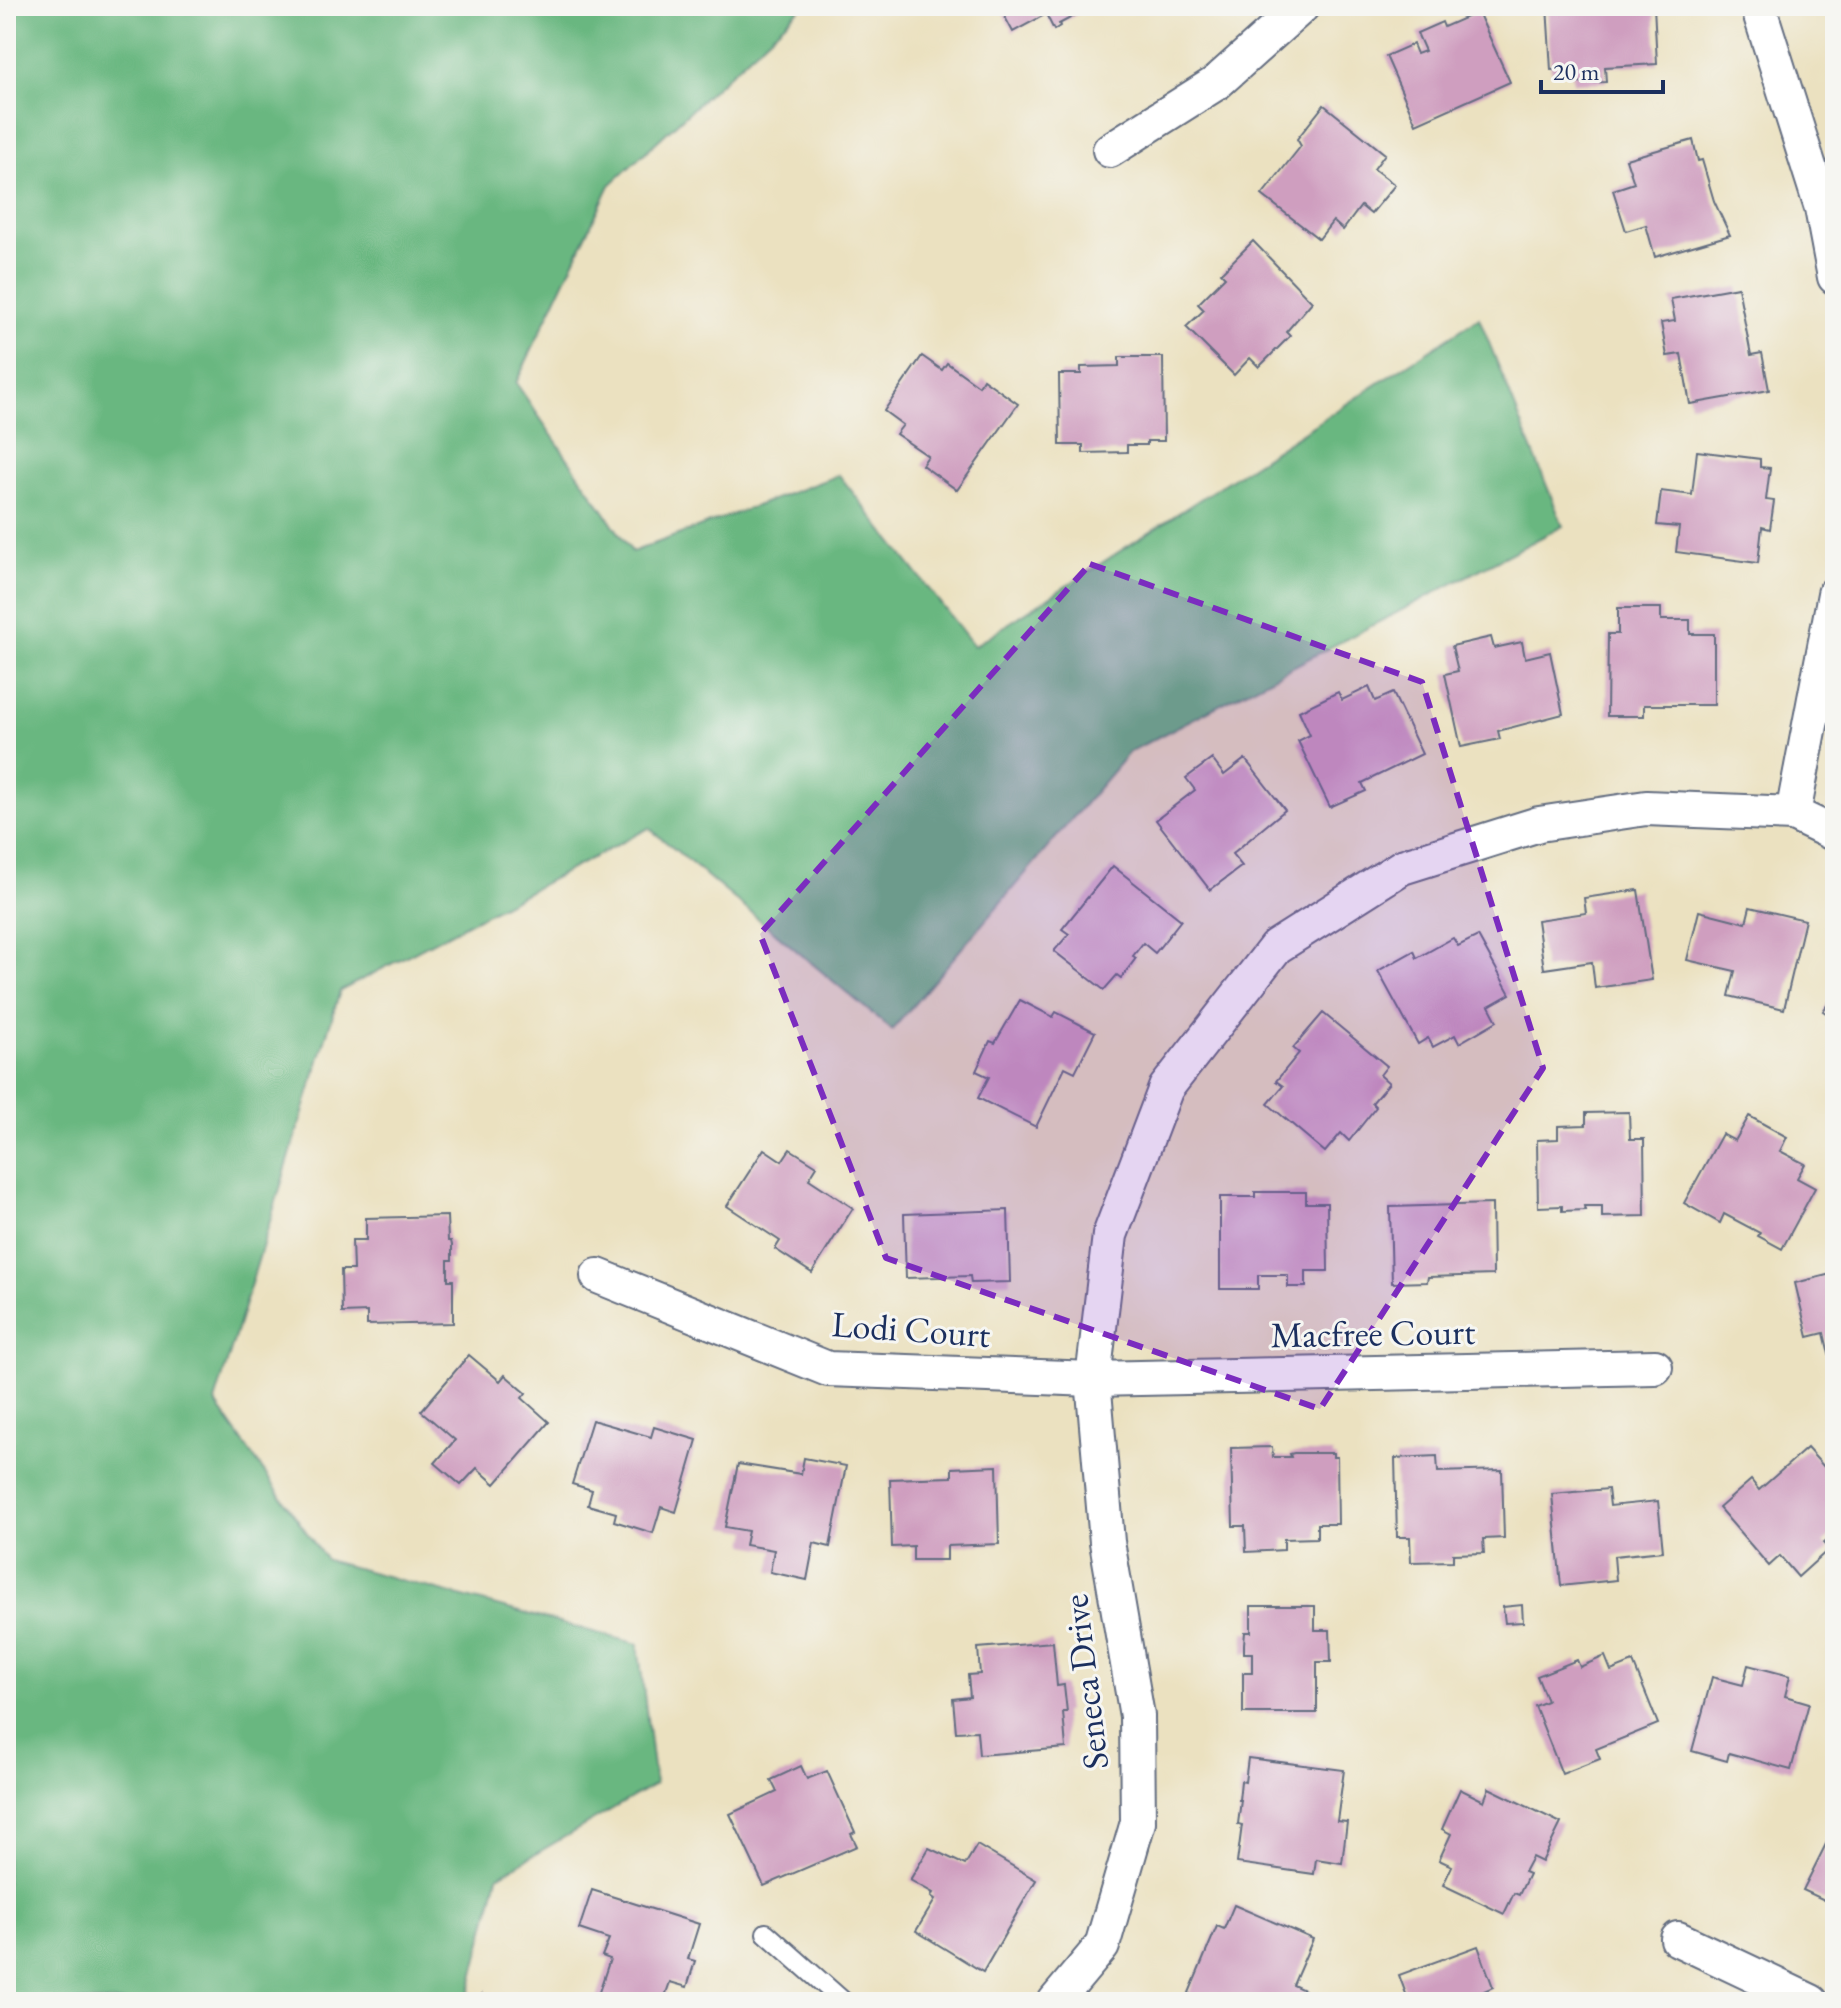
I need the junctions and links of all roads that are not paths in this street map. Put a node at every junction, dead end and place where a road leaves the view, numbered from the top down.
1 (1302, 6) edge
2 (1758, 6) edge
3 (1110, 150) dead end
4 (1835, 277) edge
5 (1835, 594) edge
6 (1793, 814) junction
7 (1835, 834) edge
8 (598, 1276) dead end
9 (1655, 1367) dead end
10 (1093, 1379) junction
11 (766, 1933) dead end
12 (1678, 1939) dead end
13 (844, 2002) edge
14 (1055, 2002) edge
15 (1811, 2002) edge

1 - 3 street
2 - 4 street
5 - 6 street
6 - 7 street
6 - 10 street, Seneca Drive
8 - 10 street, Lodi Court
9 - 10 street, Macfree Court
10 - 14 street, Seneca Drive
11 - 13 lane
12 - 15 street

